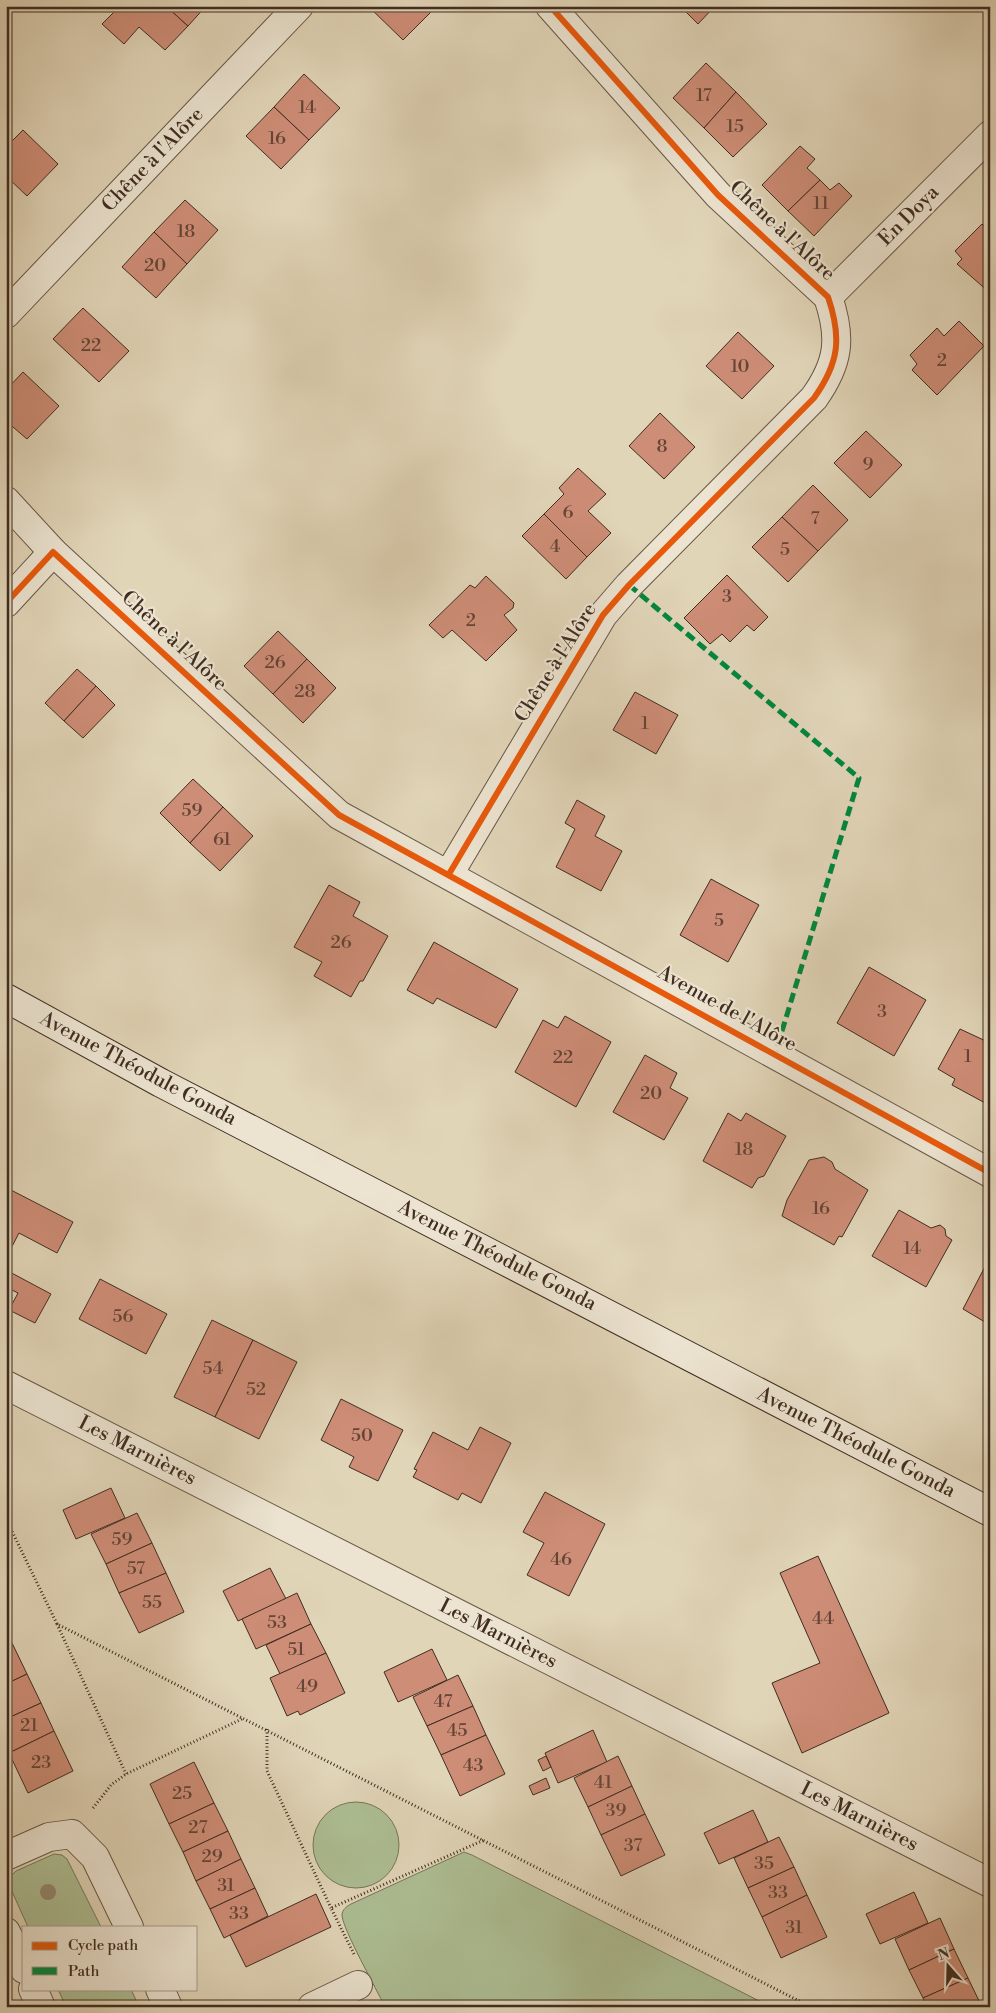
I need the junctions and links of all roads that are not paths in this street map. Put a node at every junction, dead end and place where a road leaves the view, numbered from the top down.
1 (299, 6) edge
2 (550, 6) edge
3 (990, 135) edge
4 (828, 297) junction
5 (6, 314) edge
6 (6, 501) edge
7 (53, 552) junction
8 (6, 603) edge
9 (448, 874) junction
10 (6, 998) edge
11 (990, 1173) edge
12 (6, 1385) edge
13 (990, 1512) edge
14 (6, 1856) edge
15 (990, 1883) edge
16 (130, 1926) edge
17 (6, 1932) edge
18 (22, 1965) edge
19 (358, 1985) dead end
20 (33, 1990) edge
21 (160, 1990) edge
22 (41, 2007) edge
23 (168, 2007) edge
24 (312, 2007) edge

1 - 5 street, Chêne à l'Alôre
2 - 4 street, Chêne à l'Alôre
3 - 4 street, En Doya
4 - 9 street, Chêne à l'Alôre
6 - 7 street, Chêne à l'Alôre
7 - 8 street
7 - 9 street, Chêne à l'Alôre
9 - 11 street, Avenue de l'Alôre
10 - 13 street, Avenue Théodule Gonda
12 - 15 street, Les Marnières
14 - 16 street
17 - 18 street
19 - 24 street
20 - 22 street
21 - 23 street

